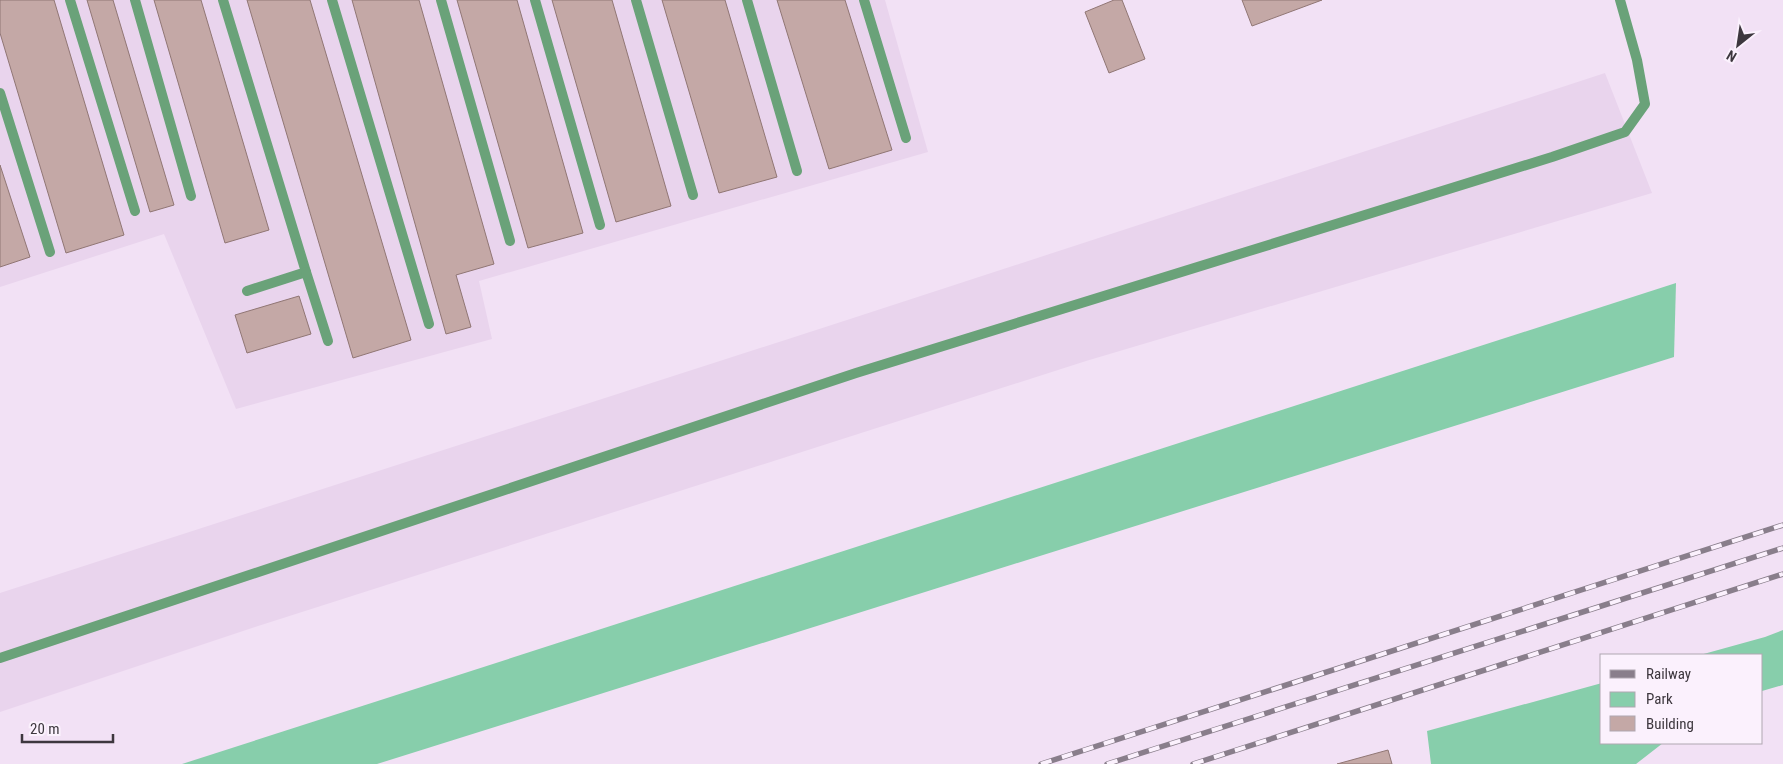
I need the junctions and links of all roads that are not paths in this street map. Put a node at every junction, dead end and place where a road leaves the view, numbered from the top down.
1 (70, 0) edge
2 (135, 0) edge
3 (223, 0) edge
4 (332, 0) edge
5 (441, 0) edge
6 (536, 0) edge
7 (636, 0) edge
8 (747, 0) edge
9 (864, 0) edge
10 (1620, 0) edge
11 (0, 93) edge
12 (906, 138) dead end
13 (797, 171) dead end
14 (693, 195) dead end
15 (191, 196) dead end
16 (135, 211) dead end
17 (600, 225) dead end
18 (510, 242) dead end
19 (50, 252) dead end
20 (306, 272) junction
21 (247, 292) dead end
22 (429, 324) dead end
23 (328, 341) dead end
24 (0, 658) edge

1 - 16 lane
2 - 15 lane
3 - 20 lane
4 - 22 lane
5 - 18 lane
6 - 17 lane
7 - 14 lane
8 - 13 lane
9 - 12 lane
10 - 24 lane
11 - 19 lane
20 - 21 lane
20 - 23 lane

